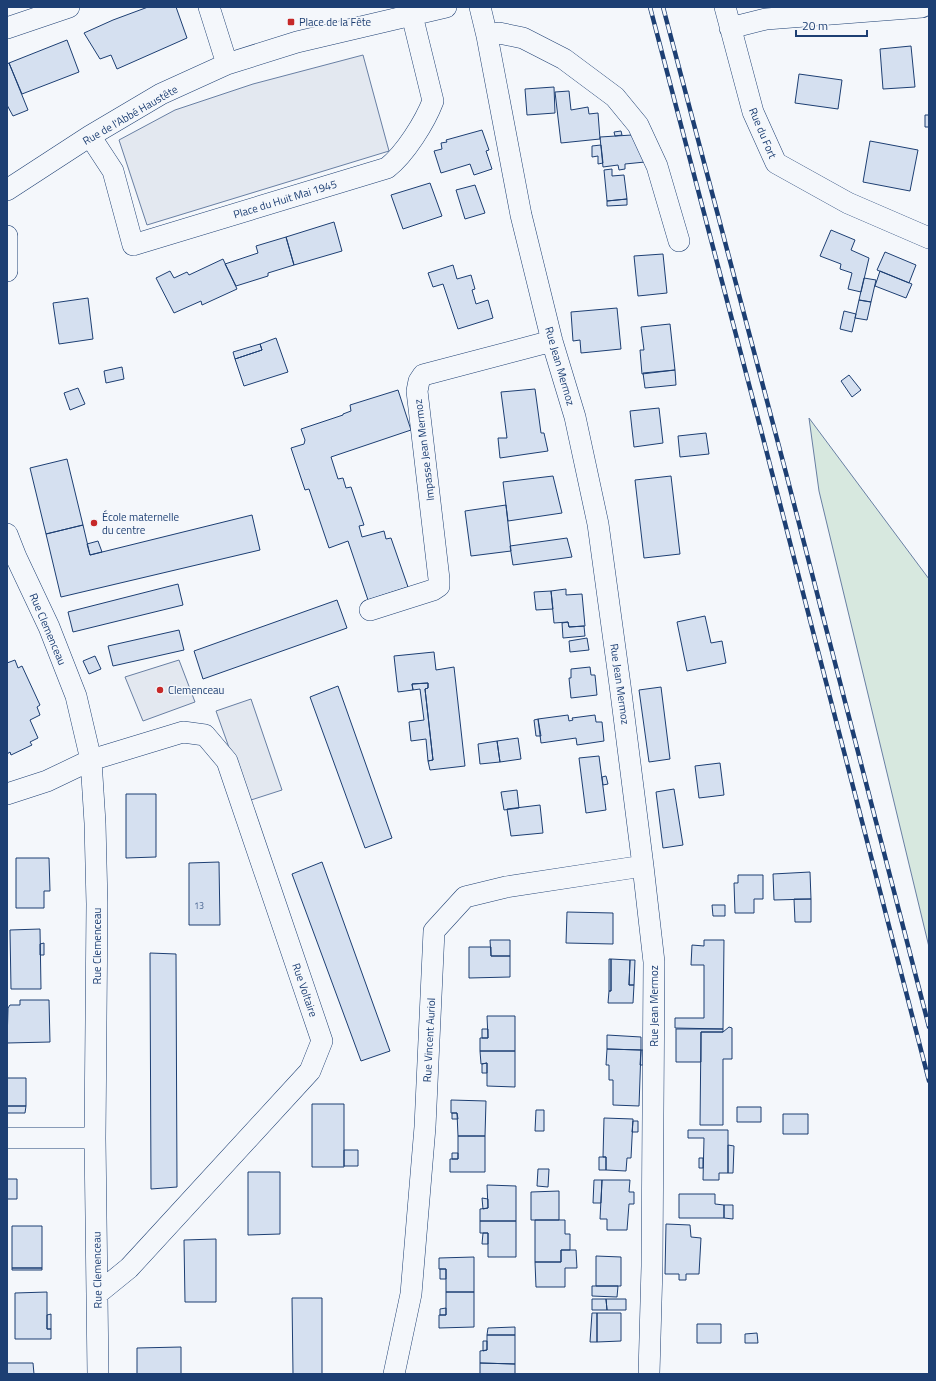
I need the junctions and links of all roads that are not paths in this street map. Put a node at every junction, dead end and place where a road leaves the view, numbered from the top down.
1 (69, 7) edge
2 (209, 7) edge
3 (446, 7) edge
4 (480, 7) edge
5 (724, 7) edge
6 (922, 7) edge
7 (410, 11) edge
8 (7, 28) edge
9 (730, 28) junction
10 (487, 36) junction
11 (227, 64) junction
12 (90, 136) junction
13 (7, 190) edge
14 (7, 236) edge
15 (929, 238) edge
16 (679, 241) dead end
17 (7, 271) edge
18 (552, 341) junction
19 (7, 534) edge
20 (370, 610) dead end
21 (91, 760) junction
22 (7, 794) edge
23 (643, 866) junction
24 (7, 1138) edge
25 (95, 1138) junction
26 (97, 1294) junction
27 (98, 1374) edge
28 (394, 1374) edge
29 (649, 1374) edge

1 - 8 street
2 - 11 street
3 - 7 street, Rue de l'Abbé Haustête
4 - 10 street, Rue Jean Mermoz
5 - 9 street, Rue du Fort
6 - 9 street
7 - 11 street, Rue de l'Abbé Haustête
7 - 12 street, Place du Huit Mai 1945
9 - 15 street, Rue du Fort
10 - 16 street
10 - 18 street, Rue Jean Mermoz
11 - 12 street, Rue de l'Abbé Haustête
12 - 13 street, Rue de l'Abbé Haustête
14 - 17 street
18 - 20 street, Impasse Jean Mermoz
18 - 23 street, Rue Jean Mermoz
19 - 21 street, Rue Clemenceau
21 - 22 street, Rue Voltaire
21 - 25 street, Rue Clemenceau
21 - 26 street, Rue Voltaire
23 - 28 street, Rue Vincent Auriol
23 - 29 street, Rue Jean Mermoz
24 - 25 street
25 - 26 street, Rue Clemenceau
26 - 27 street, Rue Clemenceau

